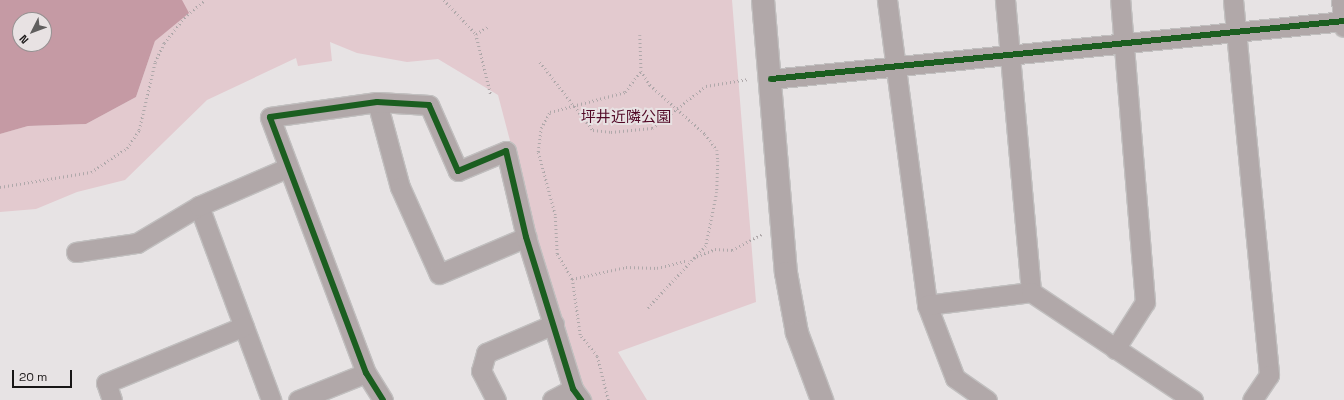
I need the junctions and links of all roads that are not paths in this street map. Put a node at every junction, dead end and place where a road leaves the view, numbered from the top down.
1 (763, 0) edge
2 (887, 0) edge
3 (1005, 0) edge
4 (1120, 0) edge
5 (1233, 0) edge
6 (1341, 0) edge
7 (1344, 23) edge
8 (1238, 31) junction
9 (1124, 42) junction
10 (1010, 54) junction
11 (893, 66) junction
12 (761, 79) junction
13 (377, 102) junction
14 (287, 168) junction
15 (199, 206) junction
16 (526, 237) junction
17 (76, 252) dead end
18 (1031, 292) junction
19 (927, 305) junction
20 (554, 324) junction
21 (244, 326) junction
22 (1115, 349) junction
23 (366, 373) junction
24 (577, 395) edge
25 (112, 400) edge
26 (271, 400) edge
27 (298, 400) edge
28 (383, 400) edge
29 (496, 400) edge
30 (552, 400) edge
31 (822, 400) edge
32 (987, 400) edge
33 (1194, 400) edge
34 (1252, 400) edge

1 - 12 street
2 - 11 street
3 - 10 street
4 - 9 street
5 - 8 street
6 - 7 street
7 - 8 street
8 - 9 street
8 - 34 street
9 - 10 street
9 - 22 street
10 - 11 street
10 - 18 street
11 - 12 street
11 - 19 street
12 - 31 street
13 - 14 street
13 - 16 street
13 - 16 street
14 - 15 street
14 - 23 street
15 - 17 street
15 - 21 street
16 - 20 street
18 - 19 street
18 - 22 street
19 - 32 street
20 - 24 street
20 - 29 street
21 - 25 street
21 - 26 street
22 - 33 street
23 - 27 street
23 - 28 street
24 - 30 street

